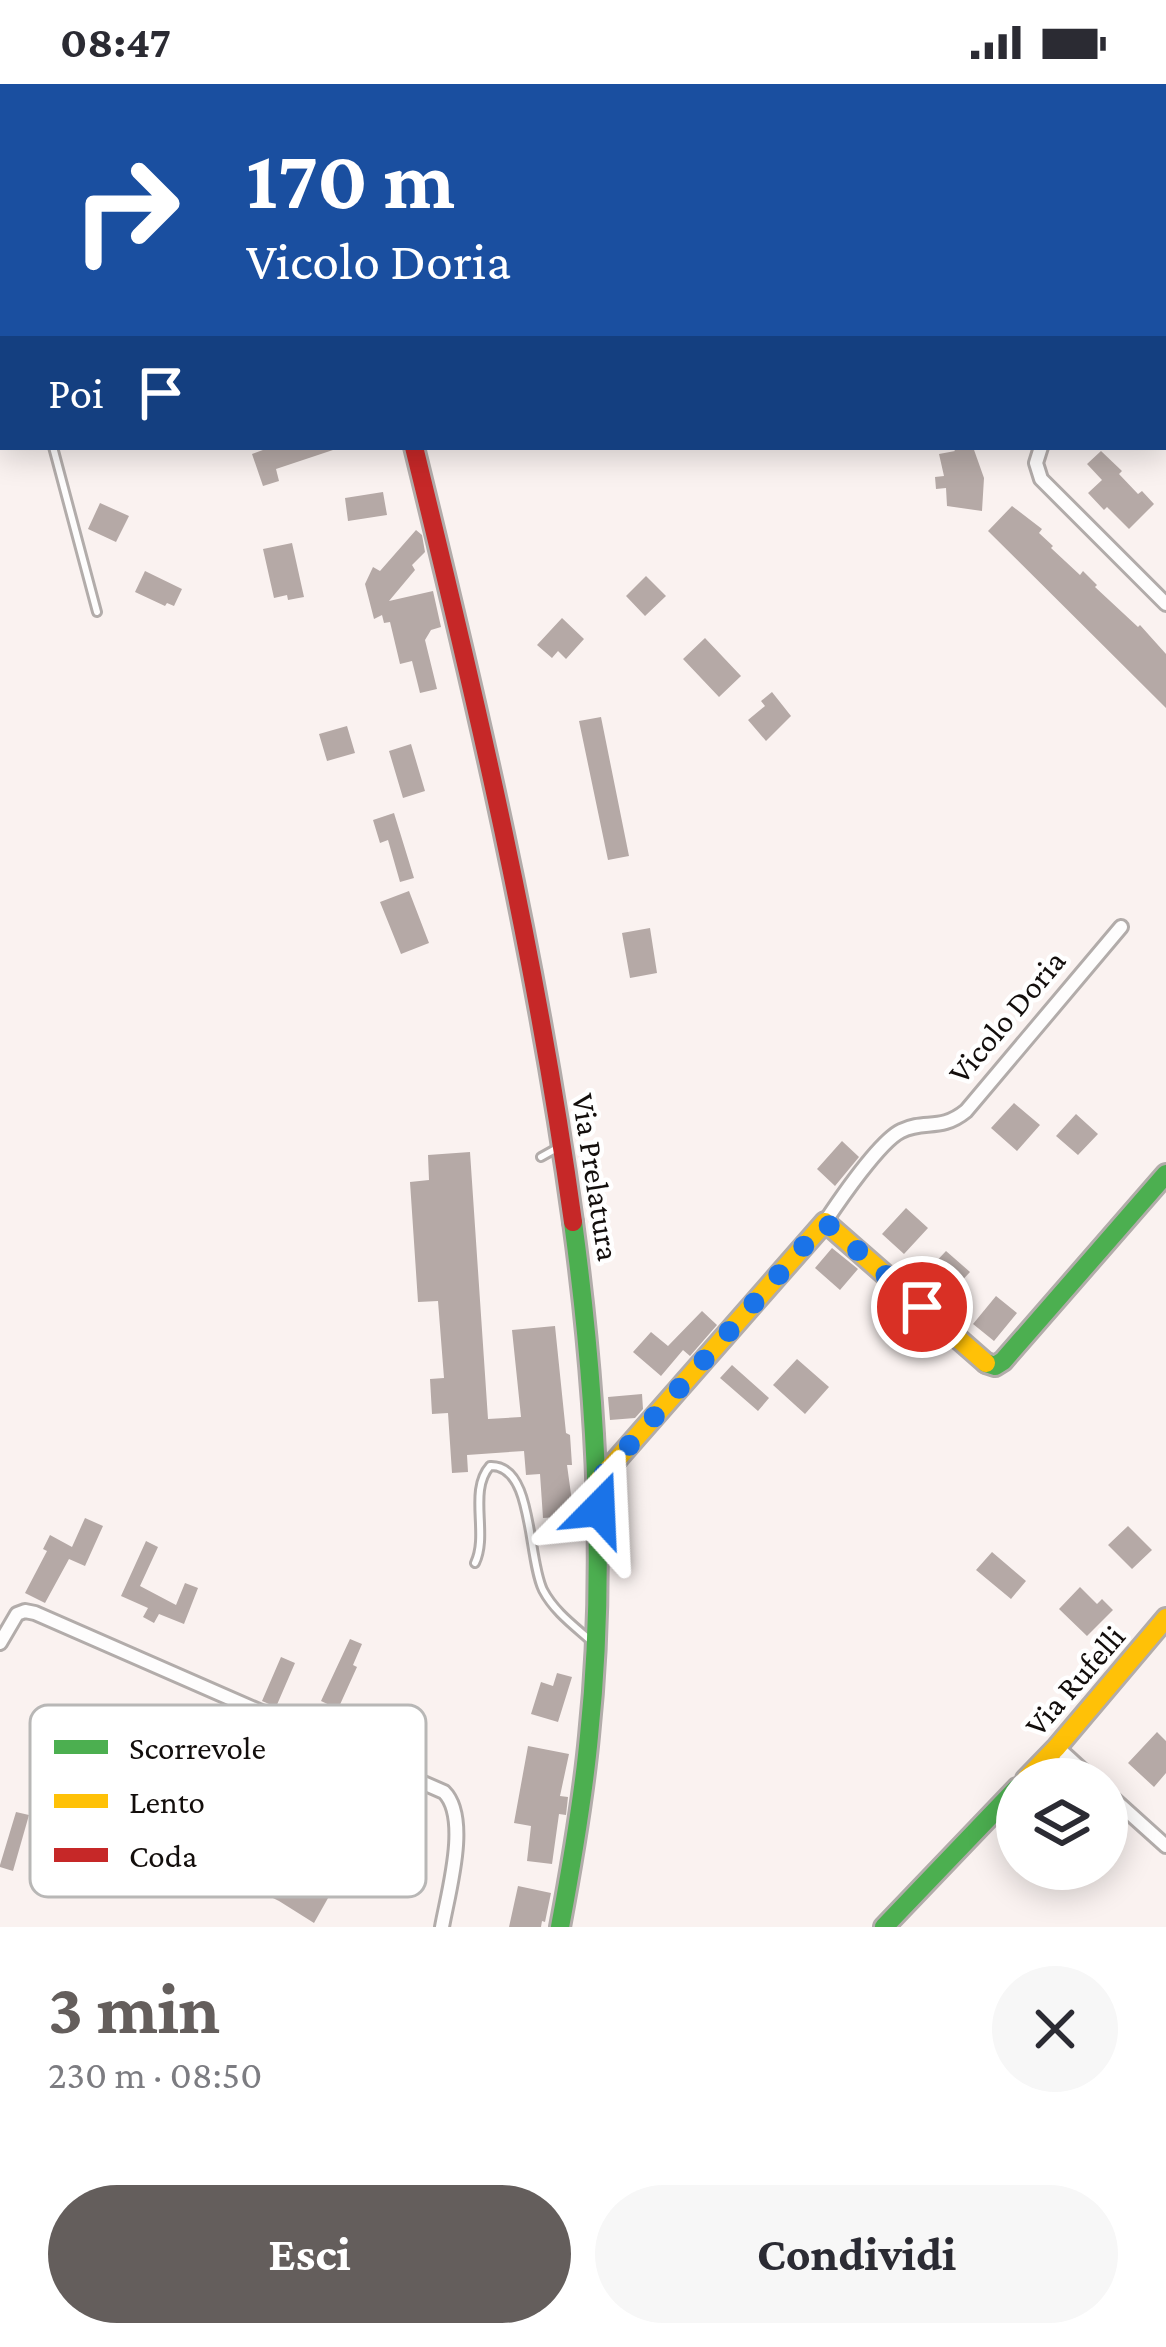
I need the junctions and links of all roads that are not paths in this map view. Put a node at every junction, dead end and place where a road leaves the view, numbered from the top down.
1 (54, 450) edge
2 (416, 450) edge
3 (1040, 450) edge
4 (1166, 604) edge
5 (97, 612) dead end
6 (1121, 927) dead end
7 (562, 1145) junction
8 (542, 1157) dead end
9 (1166, 1174) edge
10 (825, 1222) junction
11 (598, 1481) junction
12 (475, 1564) dead end
13 (1166, 1618) edge
14 (0, 1643) edge
15 (597, 1646) junction
16 (246, 1705) edge
17 (1057, 1748) junction
18 (1047, 1758) edge
19 (1068, 1758) edge
20 (426, 1784) edge
21 (996, 1810) edge
22 (1128, 1812) edge
23 (1166, 1846) edge
24 (442, 1927) edge
25 (560, 1927) edge
26 (884, 1927) edge

1 - 5 lane
2 - 7 street, Via Prelatura
3 - 4 street
6 - 10 street, Vicolo Doria
7 - 8 lane
7 - 11 street, Via Prelatura
9 - 10 street
10 - 11 street, Vicolo Doria
11 - 15 street, Via Prelatura
12 - 15 lane
13 - 17 street, Via Rufelli
14 - 16 street
15 - 25 street, Via Prelatura
17 - 18 street, Via Rufelli
17 - 19 street
20 - 24 street
21 - 26 street
22 - 23 street

